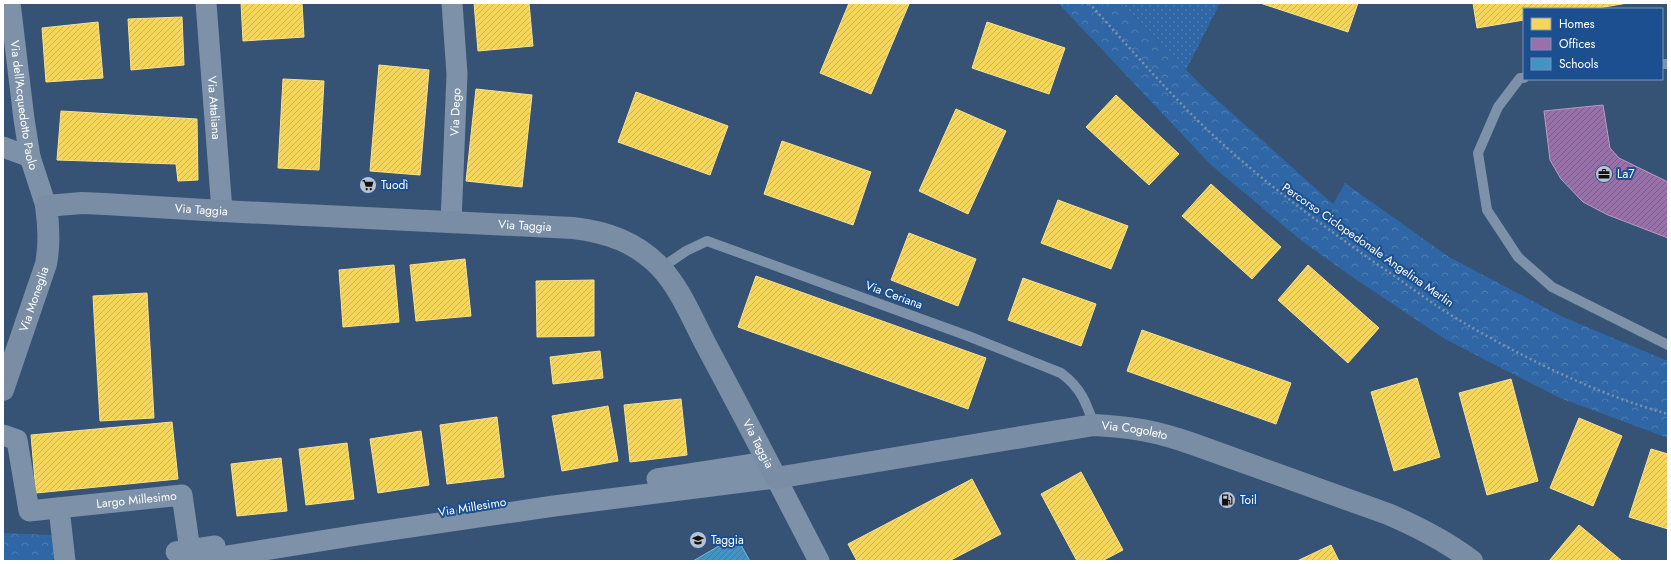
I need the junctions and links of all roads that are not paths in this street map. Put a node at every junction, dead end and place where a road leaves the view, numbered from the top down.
1 (10, 3) edge
2 (206, 3) edge
3 (452, 3) edge
4 (1523, 78) edge
5 (3, 147) edge
6 (30, 157) junction
7 (46, 206) junction
8 (222, 211) junction
9 (451, 222) junction
10 (661, 268) junction
11 (1668, 345) edge
12 (3, 390) edge
13 (1094, 425) junction
14 (3, 435) edge
15 (772, 470) junction
16 (60, 508) junction
17 (187, 554) edge
18 (65, 561) edge
19 (819, 561) edge
20 (1472, 561) edge

1 - 6 street, Via dell'Acquedotto Paolo
2 - 8 street, Via Attaliana
3 - 9 street, Via Dego
4 - 11 lane
5 - 6 street
6 - 7 street, Via dell'Acquedotto Paolo
7 - 8 street, Via Taggia
7 - 12 street, Via Moneglia
8 - 9 street, Via Taggia
9 - 10 street, Via Taggia
10 - 13 lane, Via Ceriana
10 - 15 street, Via Taggia
13 - 15 street, Via Cogoleto
13 - 20 street, Via Cogoleto
14 - 16 street, Largo Millesimo
15 - 17 street, Via Millesimo
15 - 19 street, Via Taggia
16 - 17 street, Largo Millesimo
16 - 18 street

